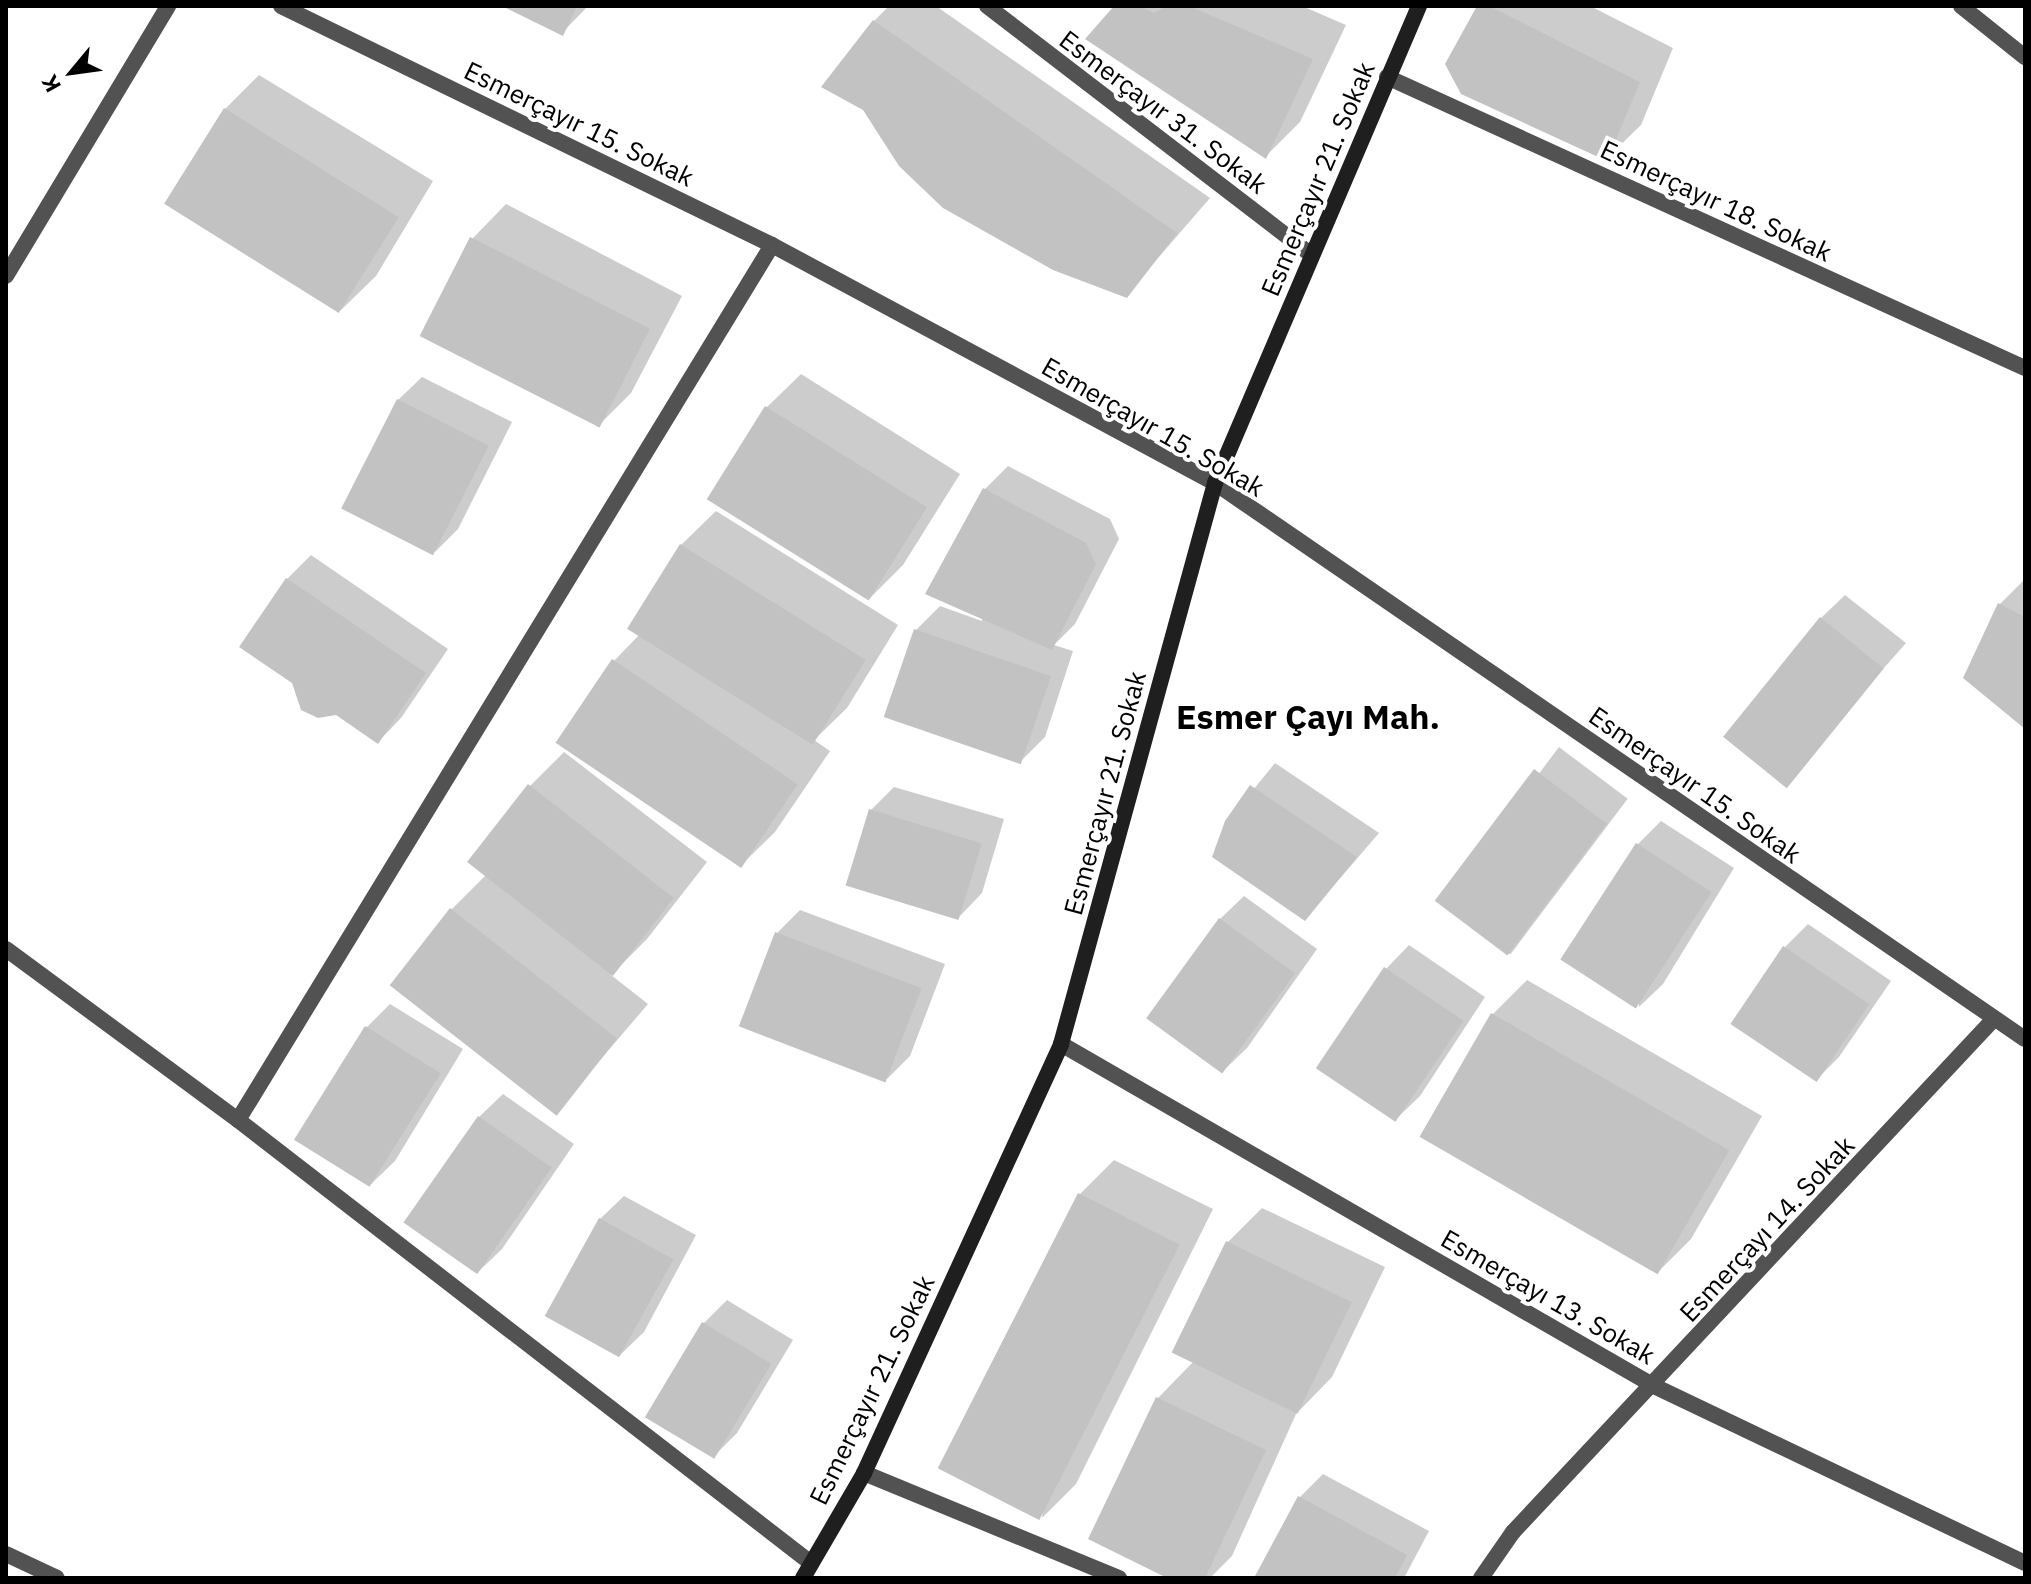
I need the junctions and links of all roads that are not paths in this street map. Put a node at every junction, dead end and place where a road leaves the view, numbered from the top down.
1 (168, 6) edge
2 (281, 6) edge
3 (987, 6) edge
4 (1419, 6) edge
5 (1961, 6) edge
6 (2025, 57) edge
7 (1387, 77) junction
8 (772, 245) junction
9 (1312, 255) junction
10 (6, 276) edge
11 (2025, 368) edge
12 (1215, 483) junction
13 (6, 949) edge
14 (1993, 1020) junction
15 (2025, 1039) edge
16 (1061, 1044) junction
17 (238, 1120) junction
18 (1654, 1386) junction
19 (864, 1473) junction
20 (6, 1554) edge
21 (811, 1563) junction
22 (2025, 1563) edge
23 (57, 1578) edge
24 (803, 1578) edge
25 (1119, 1578) edge
26 (1481, 1578) edge

1 - 10 street
2 - 8 street, Esmerçayır 15. Sokak
3 - 9 street, Esmerçayır 31. Sokak
4 - 7 street, Esmerçayır 21. Sokak
5 - 6 street
7 - 9 street, Esmerçayır 21. Sokak
7 - 11 street, Esmerçayır 18. Sokak
8 - 12 street, Esmerçayır 15. Sokak
8 - 17 street
9 - 12 street, Esmerçayır 21. Sokak
12 - 14 street, Esmerçayır 15. Sokak
12 - 16 street, Esmerçayır 21. Sokak
13 - 17 street
14 - 15 street, Esmerçayır 15. Sokak
14 - 18 street, Esmerçayı 14. Sokak
16 - 18 street, Esmerçayı 13. Sokak
16 - 19 street, Esmerçayır 21. Sokak
17 - 21 street
18 - 22 street, Esmerçayı 13. Sokak
18 - 26 street, Esmerçayı 14. Sokak
19 - 21 street, Esmerçayır 21. Sokak
19 - 25 street
20 - 23 street
21 - 24 street, Esmerçayır 21. Sokak

